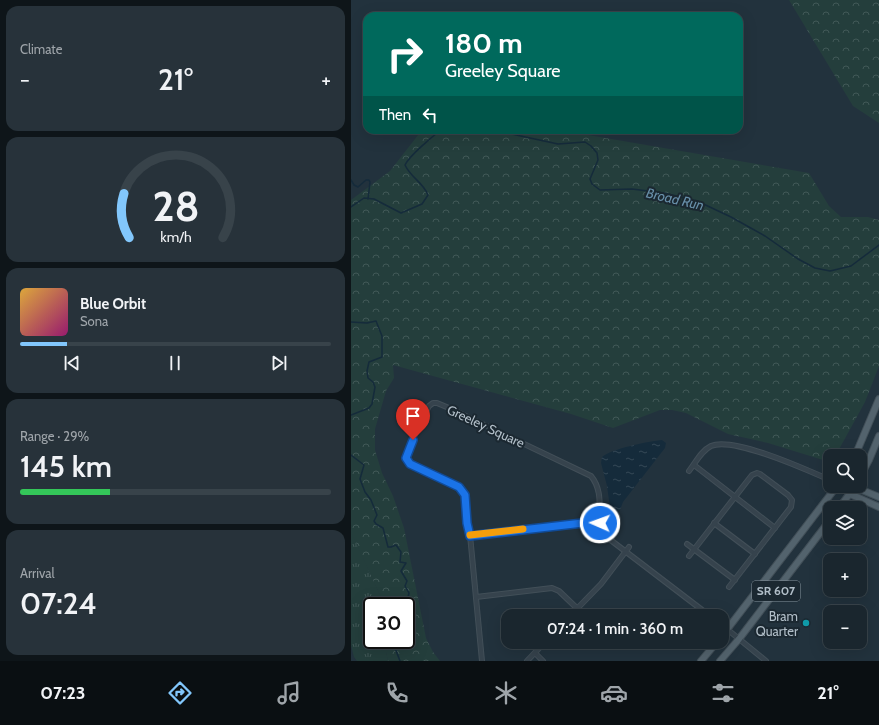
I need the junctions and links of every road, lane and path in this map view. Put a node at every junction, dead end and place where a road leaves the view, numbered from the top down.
1 (879, 399) edge
2 (879, 436) edge
3 (858, 449) edge
4 (867, 462) edge
5 (694, 465) junction
6 (689, 471) dead end
7 (823, 477) edge
8 (867, 492) edge
9 (831, 493) edge
10 (850, 494) joint
11 (735, 497) junction
12 (879, 497) edge
13 (844, 501) edge
14 (879, 507) edge
15 (600, 521) junction
16 (714, 523) junction
17 (775, 528) junction
18 (823, 529) edge
19 (470, 536) junction
20 (687, 544) dead end
21 (629, 547) dead end
22 (694, 549) junction
23 (625, 552) junction
24 (755, 554) junction
25 (689, 556) dead end
26 (735, 580) junction
27 (729, 587) dead end
28 (476, 597) junction
29 (577, 609) joint
30 (701, 609) edge
31 (729, 622) edge
32 (729, 630) edge
33 (739, 639) junction
34 (539, 649) edge
35 (711, 649) edge
36 (535, 653) junction
37 (482, 661) edge
38 (527, 661) edge
39 (543, 661) edge
40 (701, 661) edge
41 (720, 661) edge
42 (766, 661) edge

1 - 3 main road
2 - 4 main road
5 - 6 street
5 - 7 street
5 - 11 street
8 - 12 main road
9 - 31 main road, SR 607
10 - 13 main road
10 - 14 main road
11 - 16 street
11 - 17 street
11 - 17 street
15 - 19 street
15 - 19 street, Greeley Square
15 - 23 street, Greeley Square
16 - 22 street
16 - 24 street
17 - 24 street
18 - 33 main road, SR 607
19 - 28 street, Greeley Square
20 - 22 street
21 - 23 street
22 - 25 street
22 - 26 street
23 - 29 street
23 - 30 street, Greeley Square
24 - 26 street
26 - 27 street
28 - 29 street
28 - 37 street, Greeley Square
32 - 33 street
33 - 41 main road, SR 607
33 - 42 street
34 - 36 street
35 - 40 main road
36 - 38 street
36 - 39 street

